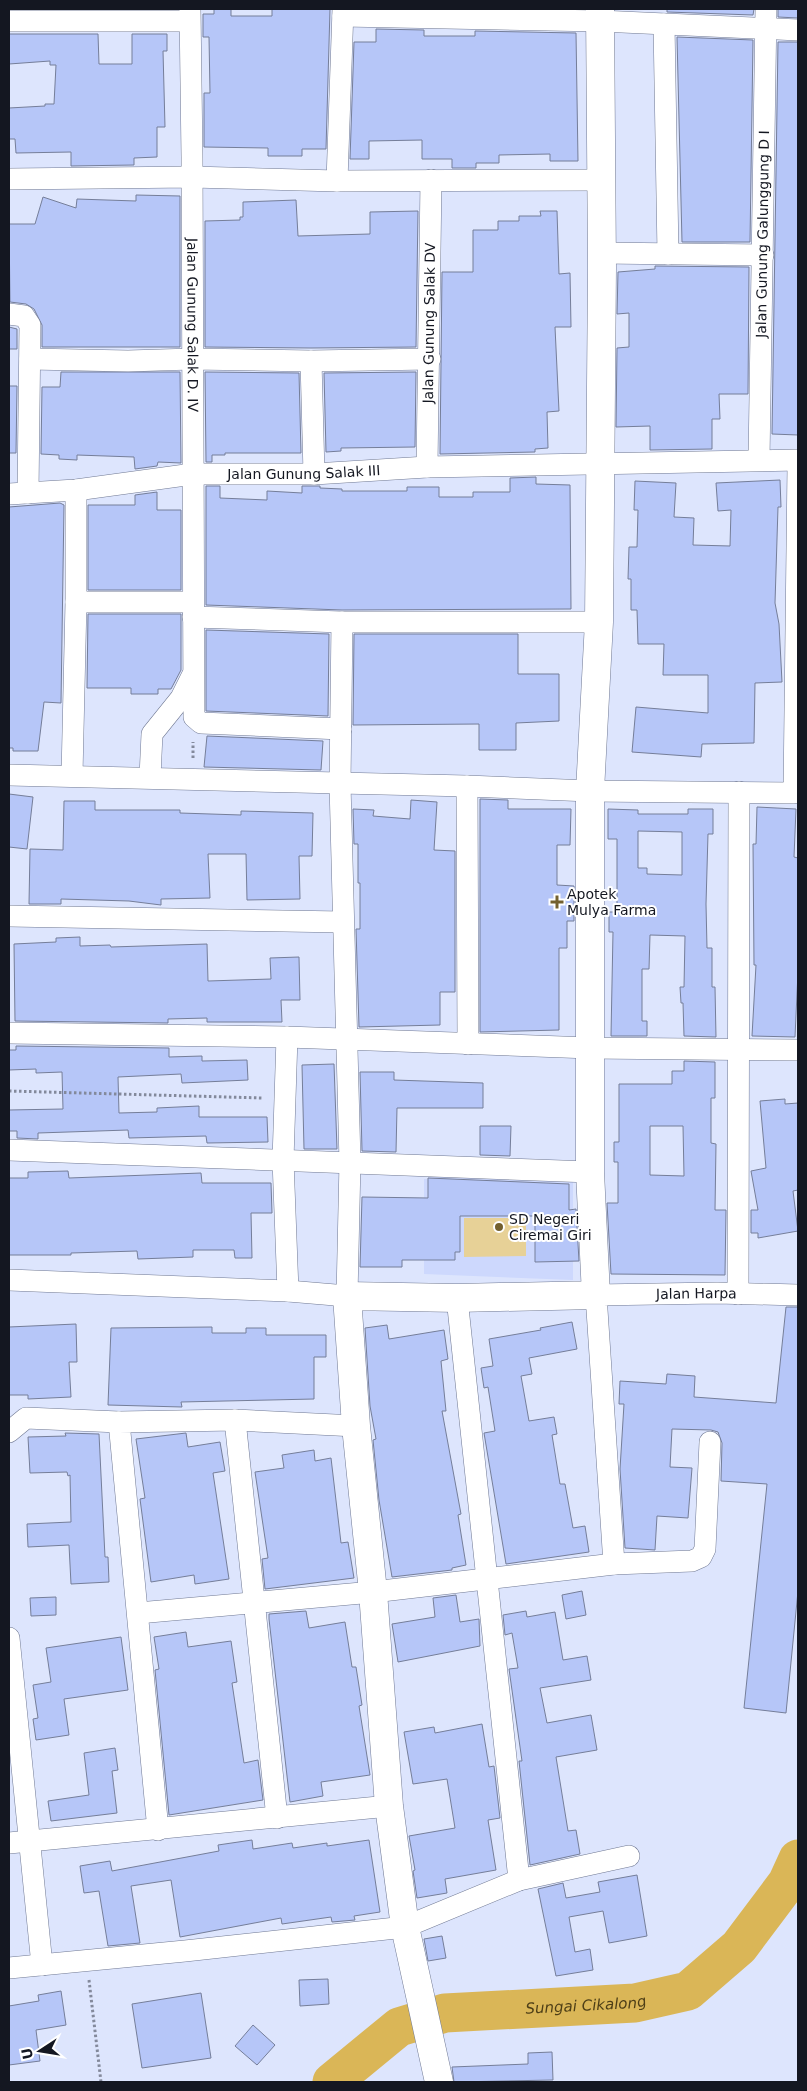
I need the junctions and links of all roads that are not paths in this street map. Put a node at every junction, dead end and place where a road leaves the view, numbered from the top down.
1 (343, 12) edge
2 (459, 13) edge
3 (79, 15) edge
4 (189, 15) edge
5 (600, 15) edge
6 (766, 19) edge
7 (9, 21) edge
8 (664, 24) junction
9 (798, 30) edge
10 (192, 177) junction
11 (9, 179) edge
12 (431, 180) junction
13 (601, 180) junction
14 (337, 181) junction
15 (602, 253) junction
16 (668, 254) junction
17 (763, 255) junction
18 (9, 314) edge
19 (30, 359) junction
20 (192, 359) junction
21 (430, 359) junction
22 (311, 361) junction
23 (759, 460) junction
24 (798, 460) edge
25 (600, 464) junction
26 (798, 466) edge
27 (427, 467) junction
28 (193, 474) junction
29 (314, 474) junction
30 (76, 490) junction
31 (19, 493) edge
32 (797, 568) edge
33 (76, 602) junction
34 (193, 609) junction
35 (342, 622) junction
36 (599, 622) junction
37 (192, 675) junction
38 (341, 729) junction
39 (9, 774) edge
40 (72, 775) junction
41 (150, 777) junction
42 (340, 784) junction
43 (466, 786) junction
44 (590, 791) junction
45 (739, 792) junction
46 (796, 793) edge
47 (9, 916) edge
48 (343, 922) junction
49 (9, 1033) edge
50 (287, 1037) junction
51 (345, 1039) junction
52 (468, 1044) junction
53 (590, 1048) junction
54 (739, 1049) junction
55 (798, 1050) edge
56 (9, 1150) edge
57 (283, 1160) junction
58 (350, 1162) junction
59 (590, 1172) junction
60 (9, 1280) edge
61 (288, 1291) junction
62 (738, 1294) junction
63 (798, 1295) edge
64 (347, 1296) junction
65 (596, 1296) junction
66 (456, 1298) junction
67 (17, 1418) edge
68 (235, 1420) junction
69 (119, 1422) junction
70 (356, 1426) junction
71 (9, 1432) edge
72 (710, 1442) dead end
73 (614, 1564) junction
74 (488, 1579) junction
75 (373, 1592) junction
76 (254, 1602) junction
77 (138, 1612) junction
78 (9, 1638) edge
79 (389, 1806) junction
80 (277, 1818) junction
81 (158, 1830) junction
82 (18, 1842) edge
83 (629, 1856) dead end
84 (519, 1880) junction
85 (406, 1927) junction
86 (42, 1965) junction
87 (9, 1968) edge
88 (439, 2082) edge

1 - 2 street
1 - 14 street
2 - 5 street
3 - 4 street
3 - 7 street
4 - 10 street, Jalan Gunung Salak D. IV
5 - 8 street
5 - 13 street
6 - 8 street
6 - 9 street
6 - 17 street, Jalan Gunung Galunggung D I
8 - 16 street
10 - 11 street
10 - 14 street
10 - 20 street, Jalan Gunung Salak D. IV
12 - 13 street
12 - 14 street
12 - 21 street, Jalan Gunung Salak DV
13 - 15 street
15 - 16 street
15 - 25 street
16 - 17 street
17 - 23 street, Jalan Gunung Galunggung D I
18 - 19 street
19 - 20 street
19 - 31 street
20 - 22 street
20 - 28 street, Jalan Gunung Salak D. IV
21 - 22 street
21 - 27 street, Jalan Gunung Salak DV
22 - 29 street
23 - 24 street, Jalan Gunung Salak III
23 - 25 street, Jalan Gunung Salak III
25 - 27 street, Jalan Gunung Salak III
25 - 36 street
26 - 32 street
27 - 29 street, Jalan Gunung Salak III
28 - 29 street, Jalan Gunung Salak III
28 - 30 street, Jalan Gunung Salak III
28 - 34 street, Jalan Gunung Salak D. IV
30 - 31 street, Jalan Gunung Salak III
30 - 33 street
32 - 46 street
33 - 34 street
33 - 40 street
34 - 35 street
34 - 37 street, Jalan Gunung Salak D. IV
35 - 36 street
35 - 38 street
36 - 44 street
37 - 38 street, Jalan Gunung Salak D. IV
37 - 41 street
38 - 42 street
39 - 40 street
40 - 41 street
41 - 42 street
42 - 43 street
42 - 48 street
43 - 44 street
43 - 52 street
44 - 45 street
44 - 53 street
45 - 46 street
45 - 54 street
47 - 48 street
48 - 51 street
49 - 50 street
50 - 51 street
50 - 57 street
51 - 52 street
51 - 58 street
52 - 53 street
53 - 54 street
53 - 59 street
54 - 55 street
54 - 62 street
56 - 57 street
57 - 58 street
57 - 61 street
58 - 59 street
58 - 64 street
59 - 65 street
60 - 61 street
61 - 64 street
62 - 63 street, Jalan Harpa
62 - 65 street, Jalan Harpa
64 - 66 street
64 - 70 street
65 - 66 street
65 - 73 street
66 - 74 street
67 - 69 street
67 - 71 street
68 - 69 street
68 - 70 street
68 - 76 street
69 - 77 street
70 - 75 street
72 - 73 street
73 - 74 street
74 - 75 street
74 - 84 street
75 - 76 street
75 - 79 street
76 - 77 street
76 - 80 street
77 - 81 street
78 - 82 street
79 - 80 street
79 - 85 street
80 - 81 street
81 - 82 street
82 - 86 street
83 - 84 street
84 - 85 street
85 - 86 street
85 - 88 street
86 - 87 street

